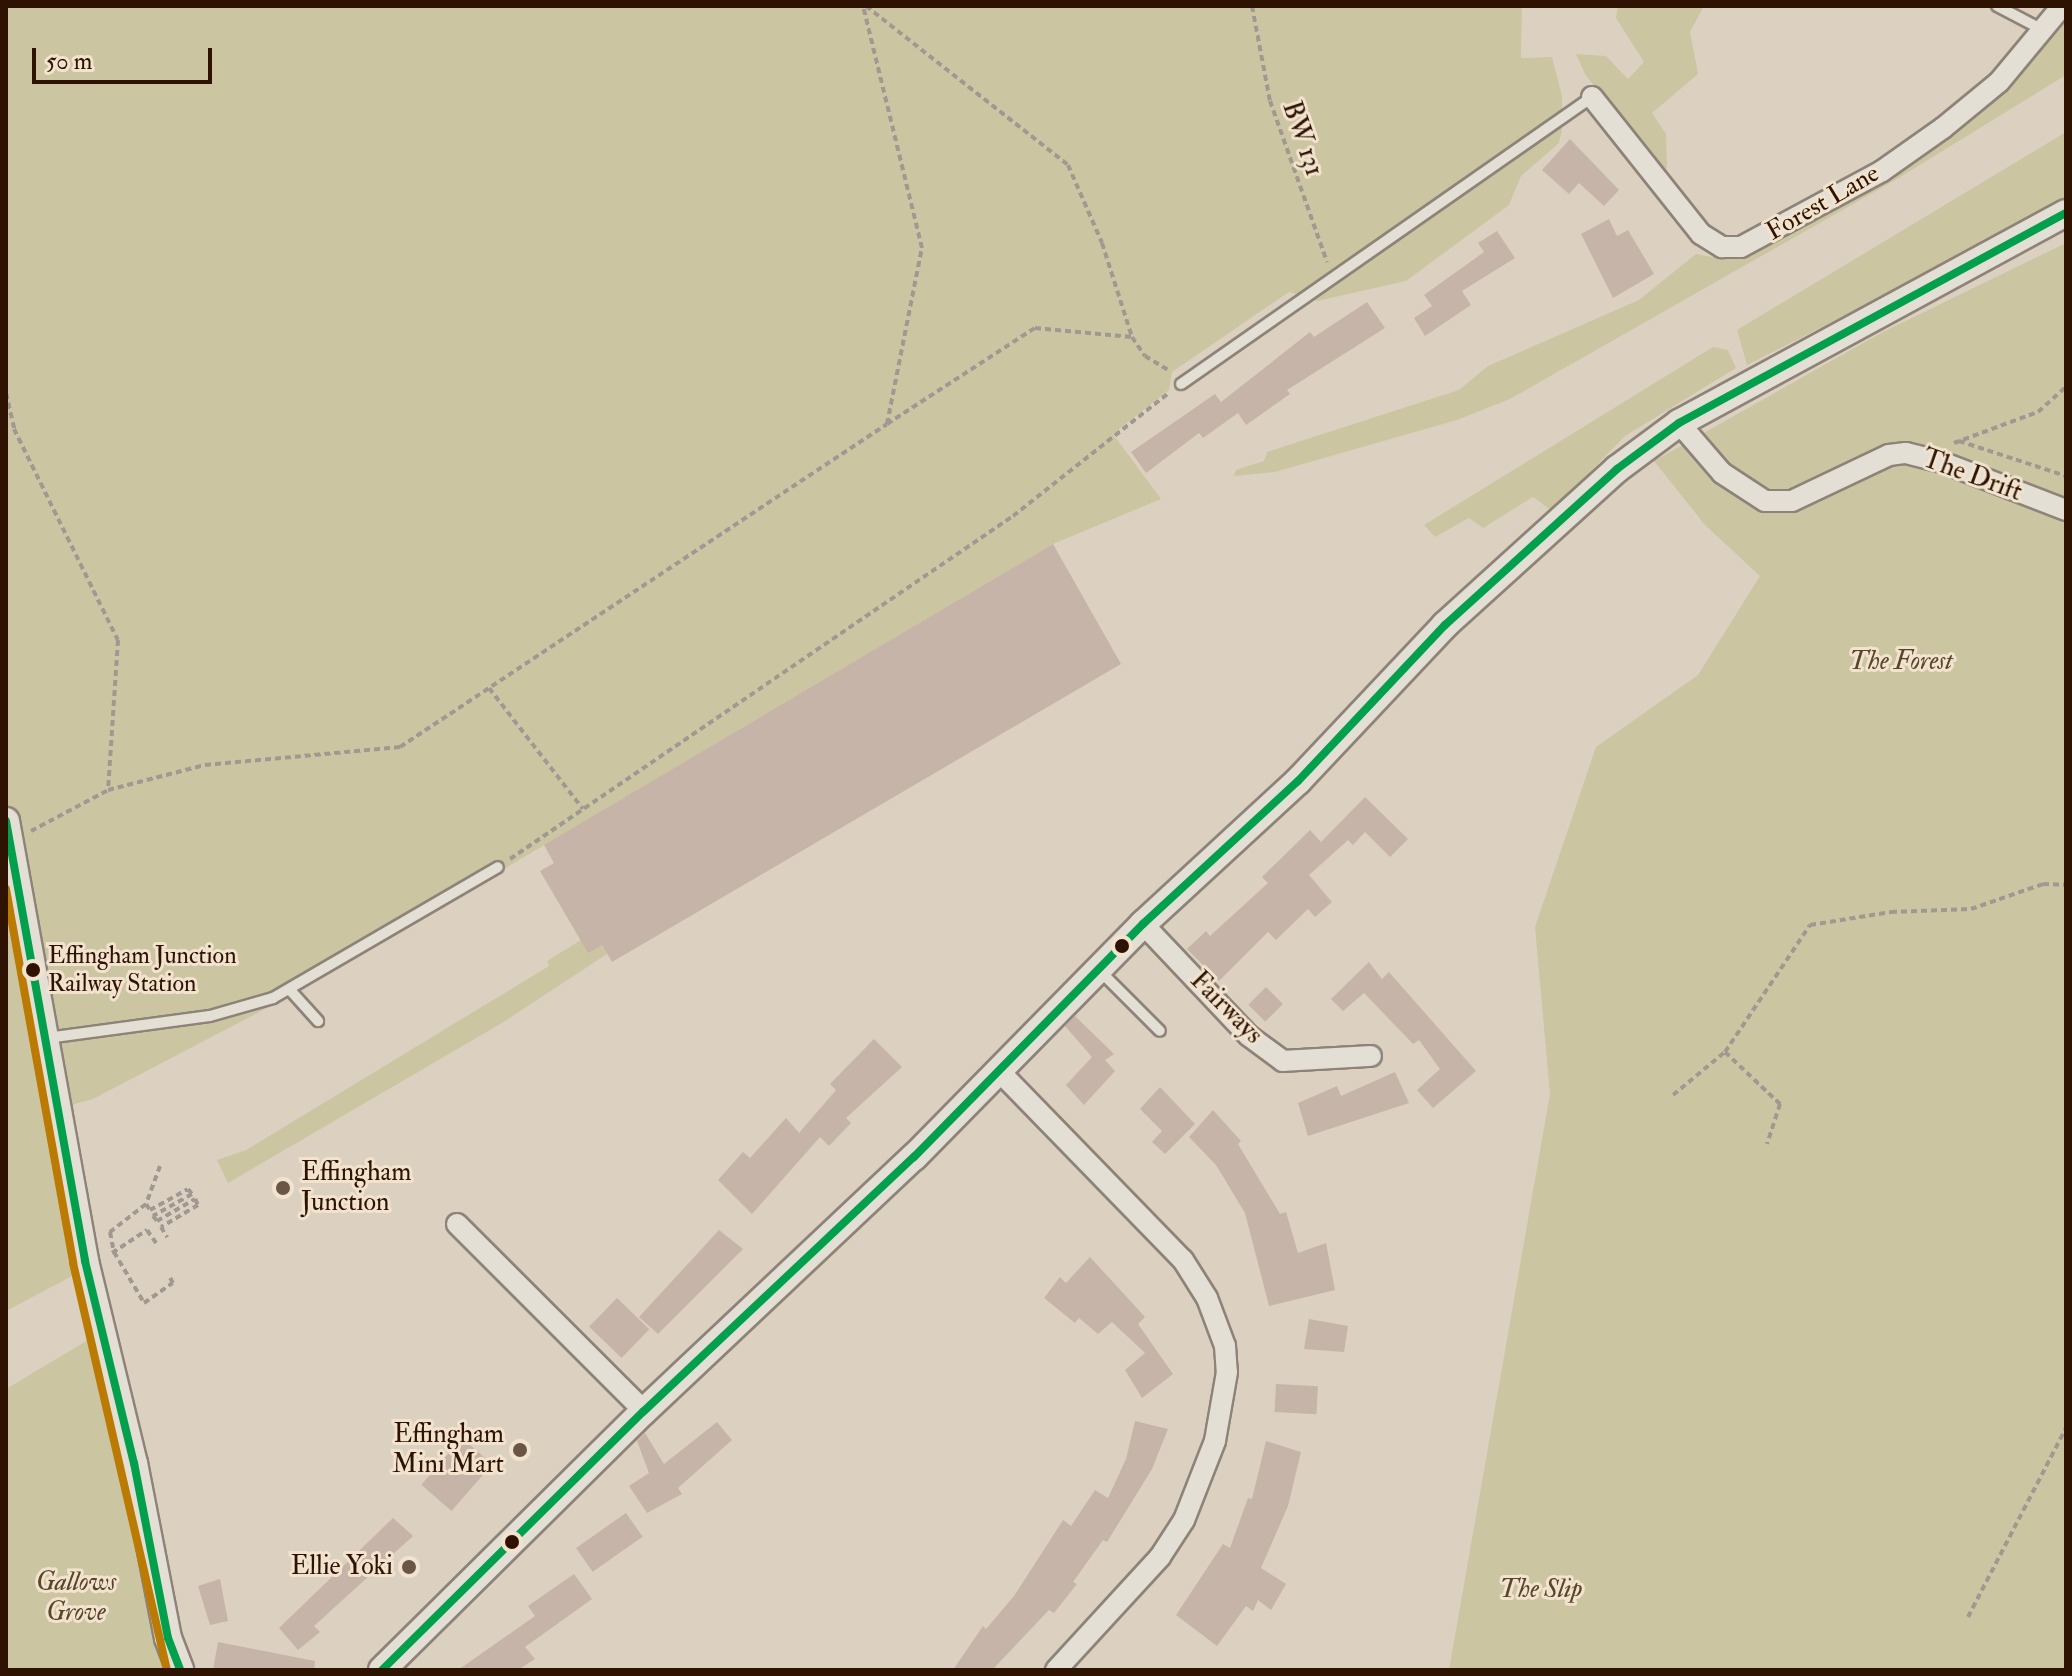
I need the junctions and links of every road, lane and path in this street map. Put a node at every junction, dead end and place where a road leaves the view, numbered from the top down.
1 (865, 6) edge
2 (1252, 6) edge
3 (1997, 6) edge
4 (2062, 6) edge
5 (2043, 30) junction
6 (1592, 97) joint
7 (2058, 218) edge
8 (1333, 280) junction
9 (1132, 337) junction
10 (1181, 384) junction
11 (2066, 387) edge
12 (6, 393) edge
13 (1679, 423) junction
14 (887, 424) junction
15 (1959, 441) junction
16 (1922, 455) junction
17 (2066, 476) edge
18 (2066, 510) edge
19 (489, 688) junction
20 (108, 790) junction
21 (583, 809) junction
22 (6, 821) edge
23 (30, 845) dead end
24 (498, 867) joint
25 (2066, 885) edge
26 (1143, 924) junction
27 (1101, 972) junction
28 (290, 990) junction
29 (318, 1021) dead end
30 (1160, 1031) dead end
31 (45, 1039) junction
32 (1725, 1052) junction
33 (1371, 1056) dead end
34 (998, 1070) junction
35 (1673, 1095) dead end
36 (1767, 1144) dead end
37 (160, 1166) dead end
38 (146, 1204) junction
39 (457, 1224) dead end
40 (167, 1237) dead end
41 (156, 1243) dead end
42 (114, 1252) junction
43 (169, 1276) dead end
44 (644, 1411) junction
45 (2066, 1428) edge
46 (1968, 1617) dead end
47 (180, 1670) edge
48 (382, 1670) edge
49 (1056, 1670) edge

1 - 9 path
1 - 14 path
2 - 8 path, BW 131
3 - 5 lane
4 - 5 street, Forest Lane
5 - 6 street, Forest Lane
6 - 8 lane
7 - 13 street
8 - 10 lane
9 - 10 path
9 - 14 path
10 - 21 path
11 - 15 path
12 - 20 path
13 - 16 street, The Drift
13 - 26 street
14 - 19 path
15 - 16 path
15 - 17 path
16 - 18 street, The Drift
19 - 20 path
19 - 21 path
20 - 23 path
21 - 24 path
22 - 31 street
24 - 28 lane
25 - 32 path
26 - 27 street
26 - 33 street, Fairways
27 - 30 lane
27 - 34 street
28 - 29 lane
28 - 31 lane
31 - 47 street
32 - 35 path
32 - 36 path
34 - 44 street
34 - 49 street
37 - 38 path
38 - 40 path
38 - 42 path
39 - 44 street
41 - 42 path
42 - 43 path
44 - 48 street
45 - 46 path

